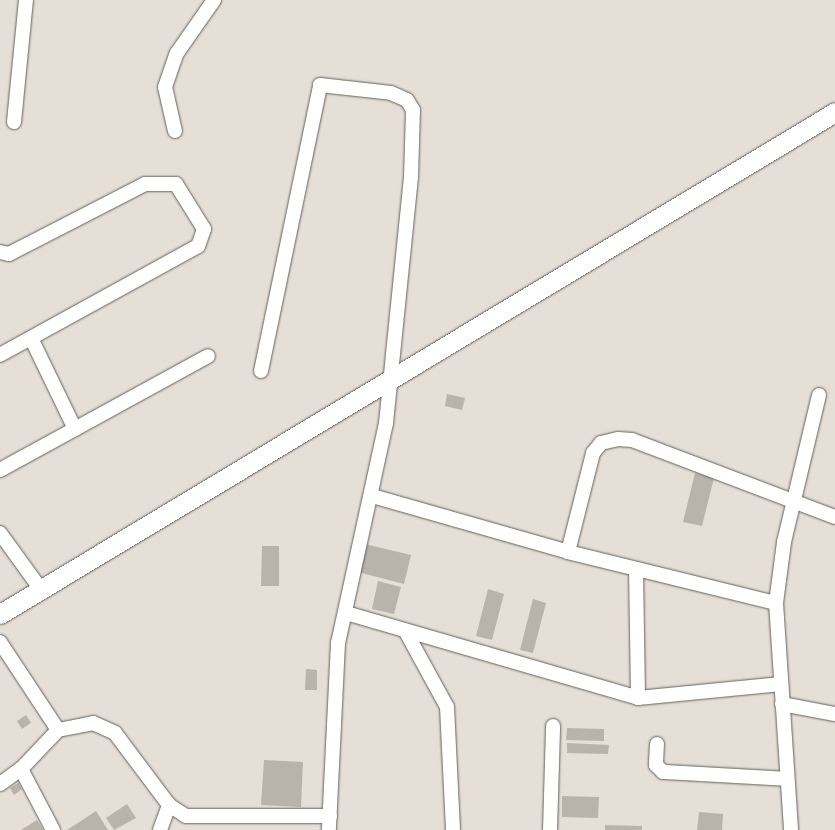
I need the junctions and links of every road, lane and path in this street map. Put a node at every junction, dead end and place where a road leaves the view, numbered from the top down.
1 (26, 0) edge
2 (214, 0) edge
3 (835, 112) edge
4 (14, 122) dead end
5 (175, 131) dead end
6 (0, 252) edge
7 (31, 338) junction
8 (0, 355) edge
9 (208, 356) dead end
10 (261, 371) dead end
11 (389, 380) junction
12 (819, 395) dead end
13 (75, 429) junction
14 (0, 470) edge
15 (372, 496) junction
16 (793, 504) junction
17 (835, 517) edge
18 (0, 533) edge
19 (568, 552) junction
20 (636, 569) junction
21 (40, 588) junction
22 (776, 602) junction
23 (346, 613) junction
24 (0, 614) edge
25 (406, 632) junction
26 (0, 642) edge
27 (781, 684) junction
28 (638, 698) junction
29 (782, 704) junction
30 (835, 714) edge
31 (553, 726) dead end
32 (58, 730) junction
33 (657, 744) dead end
34 (21, 769) junction
35 (786, 779) junction
36 (0, 784) edge
37 (169, 805) junction
38 (330, 823) edge
39 (53, 830) edge
40 (160, 830) edge
41 (453, 830) edge
42 (550, 830) edge
43 (791, 830) edge

1 - 4 street
2 - 5 street
3 - 11 street
6 - 7 street
7 - 8 street
7 - 13 street
9 - 13 street
10 - 11 street
11 - 15 street
11 - 21 street
12 - 16 street
13 - 14 street
15 - 19 street
15 - 23 street
16 - 17 street
16 - 19 street
16 - 22 street
18 - 21 street
19 - 20 street
20 - 22 street
20 - 28 street
21 - 24 street
22 - 27 street
23 - 25 street
23 - 38 street
25 - 28 street
25 - 41 street
26 - 32 street
27 - 28 street
27 - 29 street
29 - 30 street
29 - 35 street
31 - 42 street
32 - 34 street
32 - 37 street
33 - 35 street
34 - 36 street
34 - 39 street
35 - 43 street
37 - 38 street
37 - 40 street

